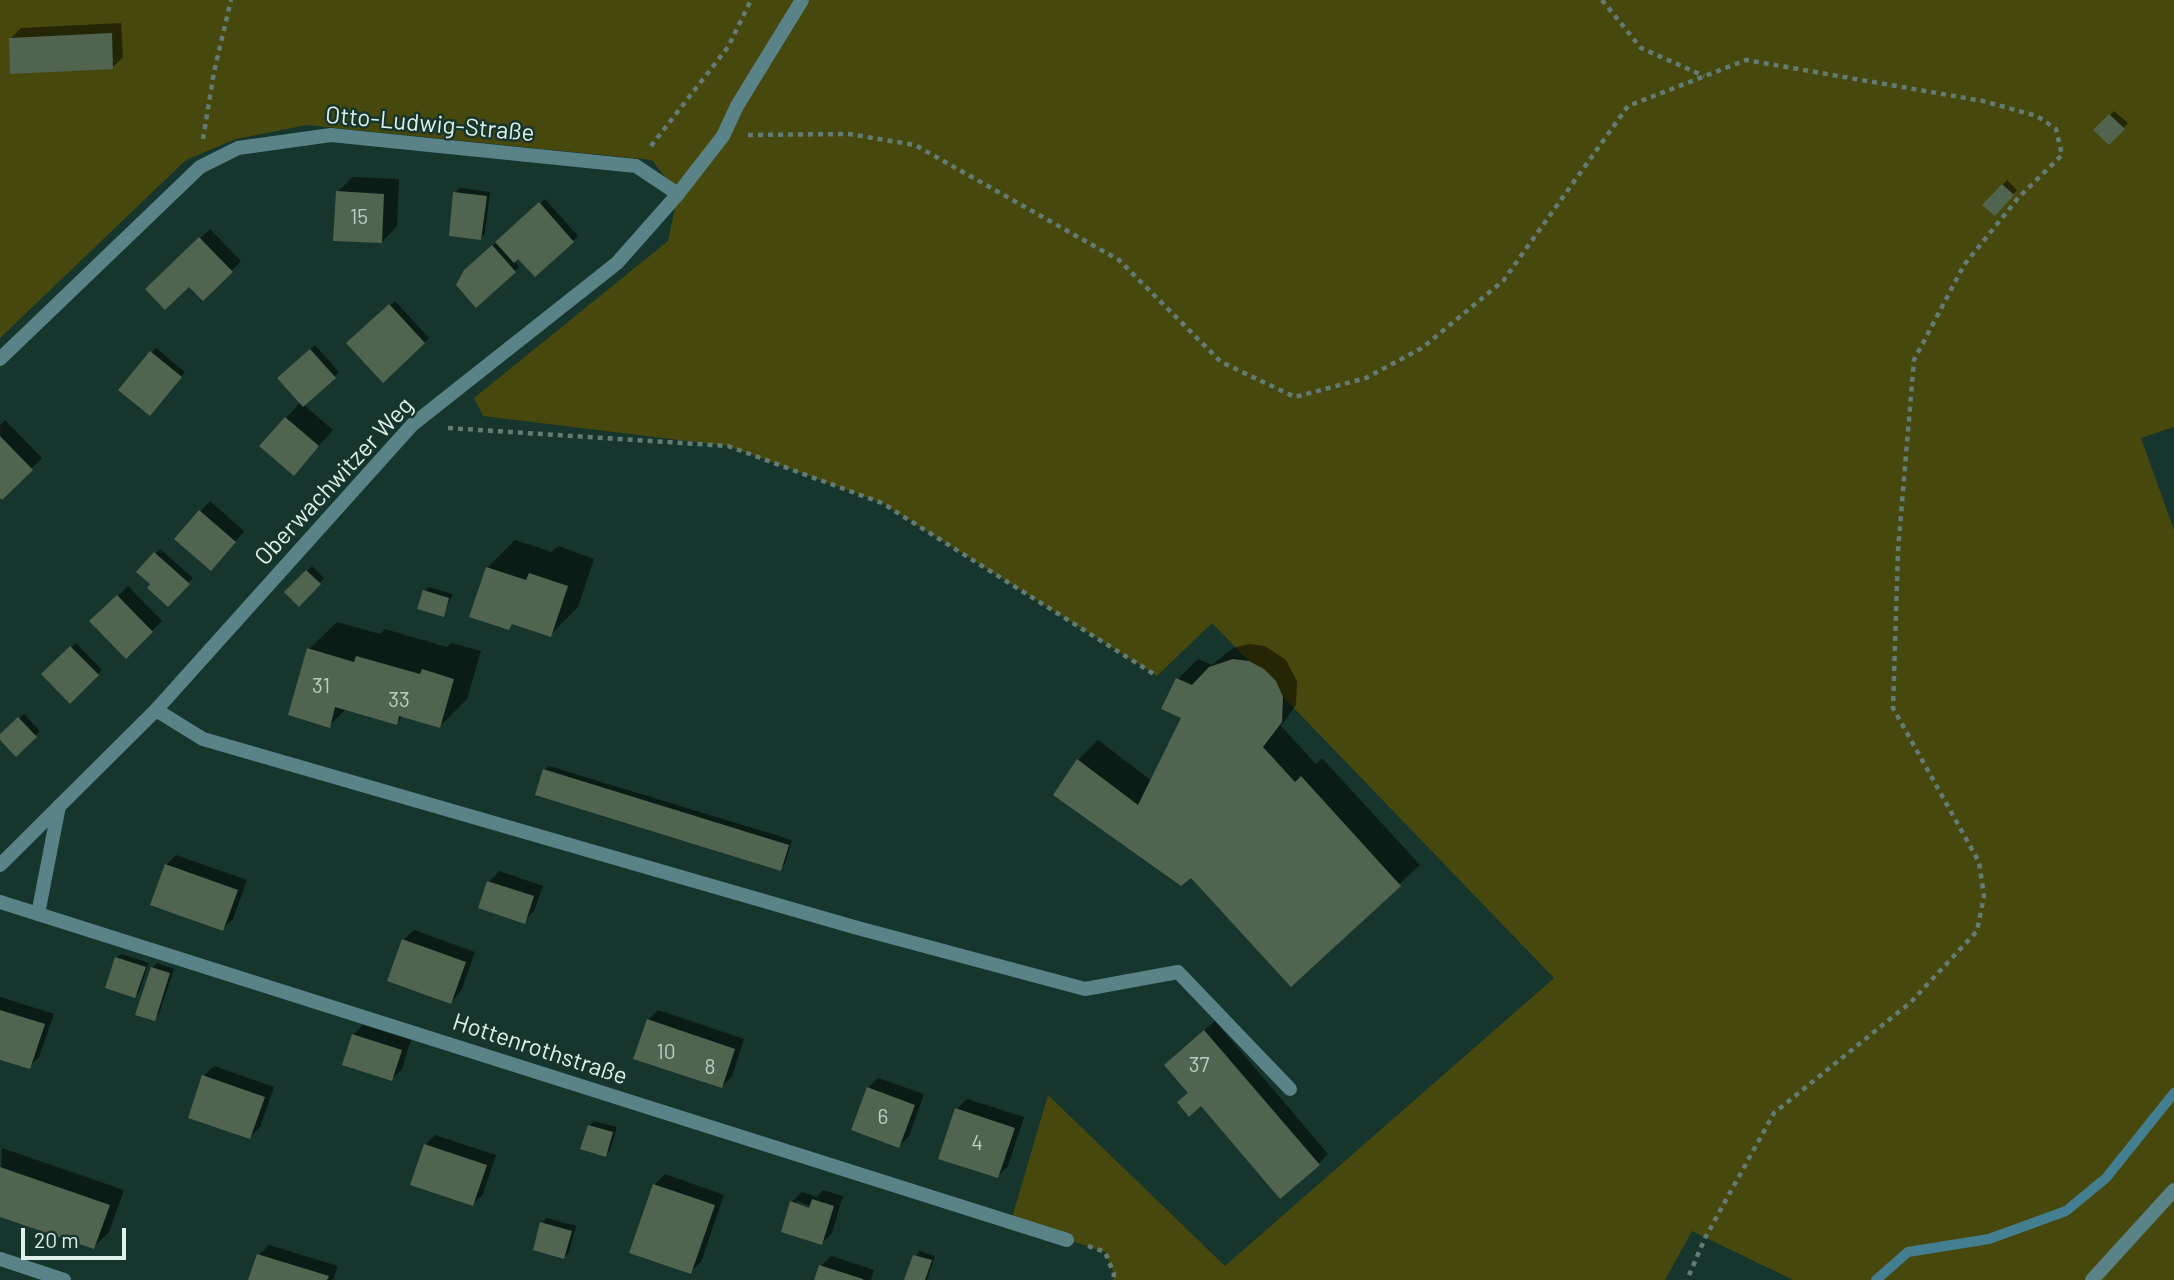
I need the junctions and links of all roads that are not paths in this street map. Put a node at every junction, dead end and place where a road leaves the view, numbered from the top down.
1 (802, 0) edge
2 (678, 194) junction
3 (0, 359) edge
4 (156, 710) junction
5 (59, 806) junction
6 (0, 865) edge
7 (0, 902) edge
8 (38, 914) junction
9 (1290, 1088) dead end
10 (2174, 1190) edge
11 (1067, 1240) dead end
12 (0, 1259) edge
13 (64, 1280) edge
14 (2092, 1280) edge

1 - 2 street, Oberwachwitzer Weg
2 - 3 street, Otto-Ludwig-Straße
2 - 4 street, Oberwachwitzer Weg
4 - 5 street, Oberwachwitzer Weg
4 - 9 street
5 - 6 street, Oberwachwitzer Weg
5 - 8 street
7 - 8 street, Hottenrothstraße
8 - 11 street, Hottenrothstraße
10 - 14 street
12 - 13 street

